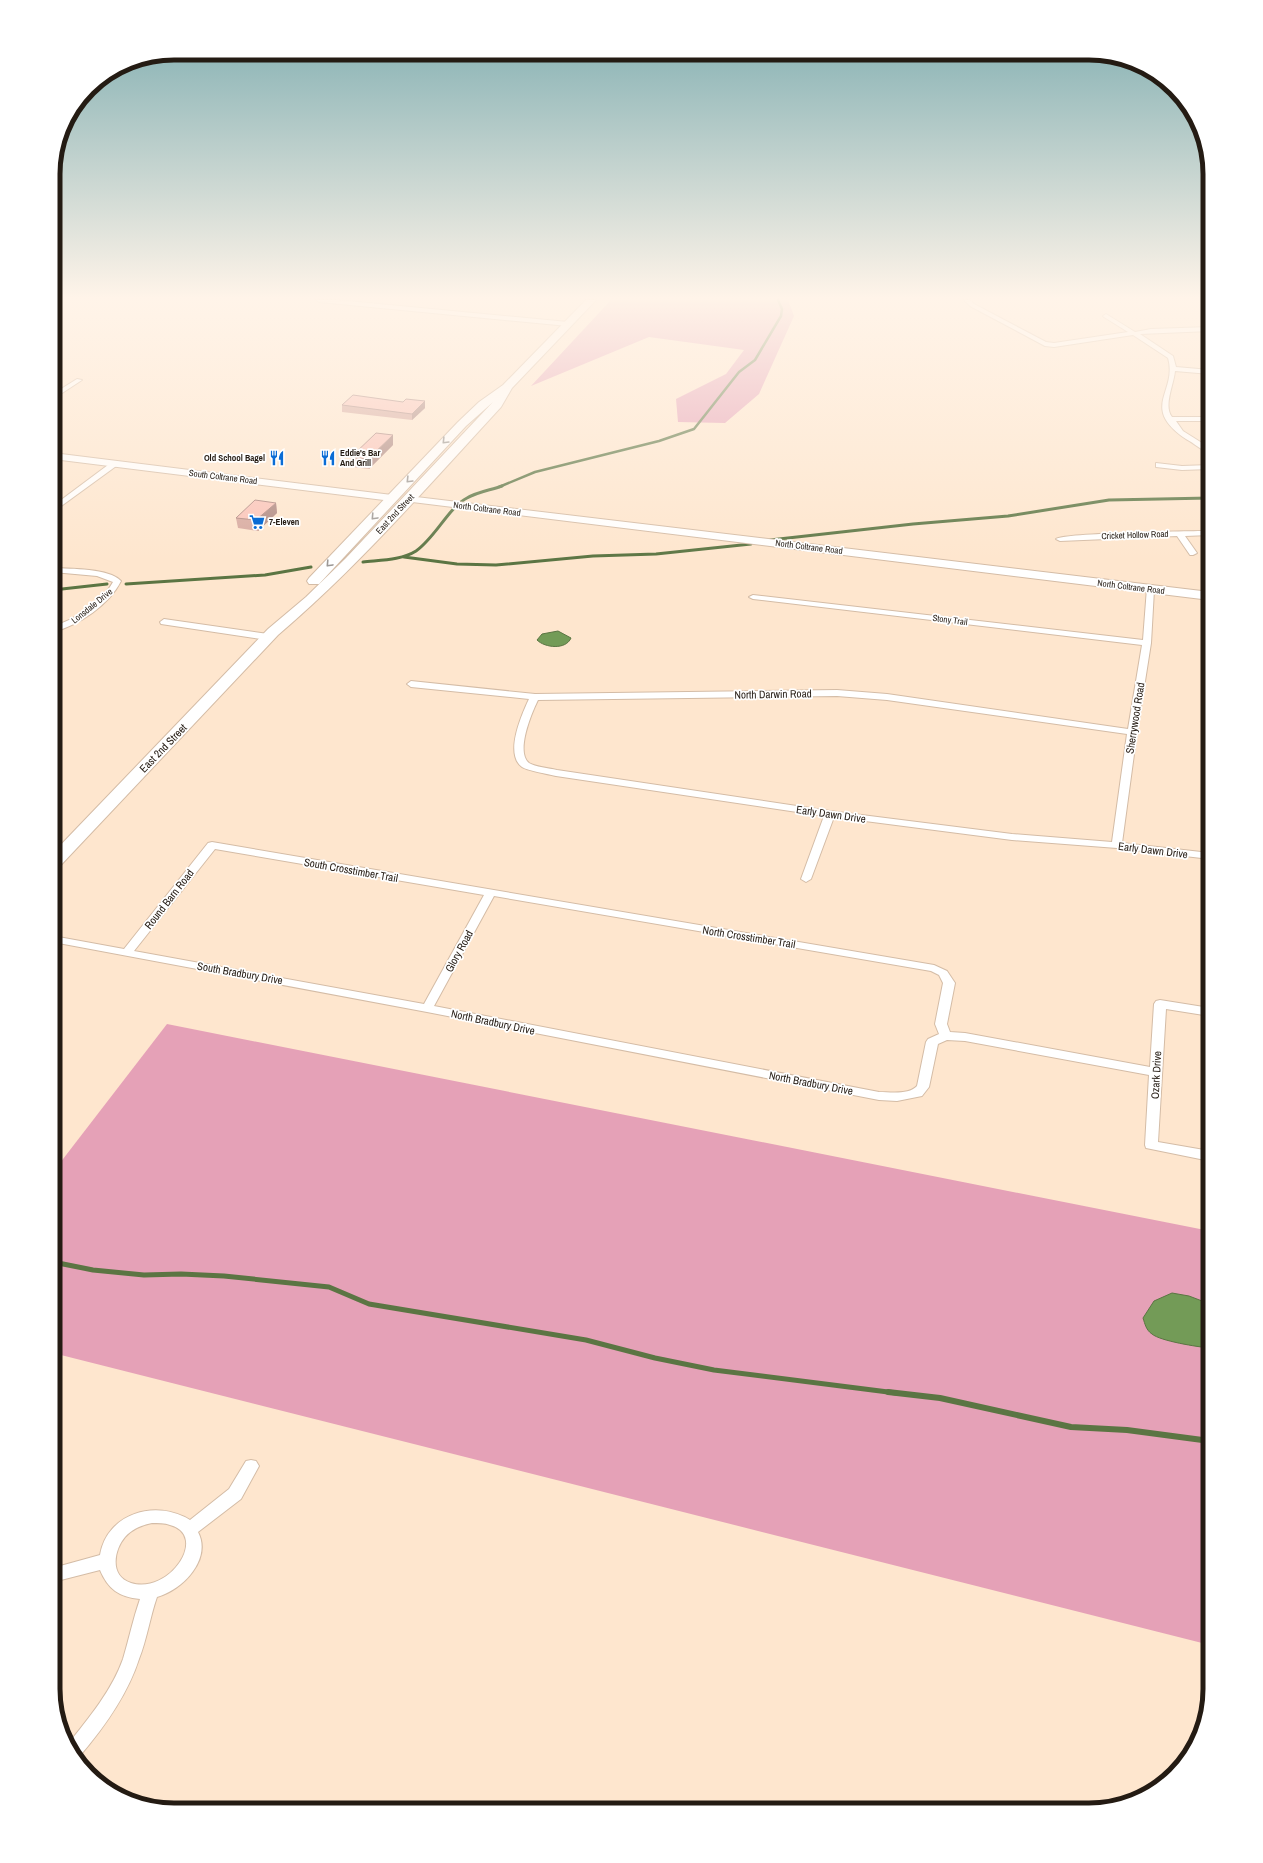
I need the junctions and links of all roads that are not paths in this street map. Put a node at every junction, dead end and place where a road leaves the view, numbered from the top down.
1 (68, 387) edge
2 (507, 387) joint
3 (1169, 387) edge
4 (60, 392) edge
5 (1168, 418) junction
6 (1203, 419) edge
7 (462, 424) junction
8 (461, 445) junction
9 (1203, 446) edge
10 (60, 457) edge
11 (115, 464) junction
12 (1159, 465) dead end
13 (1203, 467) edge
14 (392, 498) junction
15 (408, 499) junction
16 (60, 505) edge
17 (1203, 533) edge
18 (1179, 534) junction
19 (1060, 539) dead end
20 (1193, 553) dead end
21 (60, 571) edge
22 (1150, 590) junction
23 (1203, 595) edge
24 (753, 597) dead end
25 (164, 622) dead end
26 (60, 628) edge
27 (270, 634) junction
28 (1147, 643) junction
29 (411, 684) dead end
30 (535, 697) junction
31 (1132, 732) junction
32 (830, 814) junction
33 (212, 845) joint
34 (1117, 845) junction
35 (1203, 855) edge
36 (60, 856) edge
37 (806, 879) dead end
38 (490, 894) junction
39 (60, 940) edge
40 (127, 952) junction
41 (427, 1008) junction
42 (1203, 1011) edge
43 (945, 1036) junction
44 (1156, 1072) junction
45 (1203, 1155) edge
46 (251, 1466) dead end
47 (190, 1529) junction
48 (106, 1561) junction
49 (60, 1573) edge
50 (151, 1591) junction
51 (76, 1747) edge

1 - 4 street
2 - 7 main road, East 2nd Street
2 - 8 main road, East 2nd Street
3 - 5 street
5 - 6 street
5 - 9 street
7 - 8 main road
7 -> 14 main road, East 2nd Street
8 - 15 main road, East 2nd Street
10 - 11 street, South Coltrane Road
11 - 14 street, South Coltrane Road
11 - 16 street
12 - 13 street
14 - 15 main road
14 -> 27 main road, East 2nd Street
15 - 22 street, North Coltrane Road
15 - 27 main road, East 2nd Street
17 - 18 street, Cricket Hollow Road
18 - 19 street, Cricket Hollow Road
18 - 20 street
21 - 26 street, Lonsdale Drive
22 - 23 street, North Coltrane Road
22 - 28 street, Sherrywood Road
24 - 28 street, Stony Trail
25 - 27 street
27 - 36 main road, East 2nd Street
28 - 31 street, Sherrywood Road
29 - 30 street, North Darwin Road
30 - 31 street, North Darwin Road
30 - 32 street, Early Dawn Drive
31 - 34 street, Sherrywood Road
32 - 34 street, Early Dawn Drive
32 - 37 street
33 - 38 street, South Crosstimber Trail
33 - 40 street, Round Barn Road
34 - 35 street, Early Dawn Drive
38 - 41 street, Glory Road
38 - 43 street, North Crosstimber Trail
39 - 40 street, South Bradbury Drive
40 - 41 street, South Bradbury Drive
41 - 43 street, North Bradbury Drive
42 - 44 street, Ozark Drive
43 - 44 street
44 - 45 street, Ozark Drive
46 - 47 street
47 - 48 street
47 - 50 street
48 - 49 street
48 - 50 street
50 - 51 street

